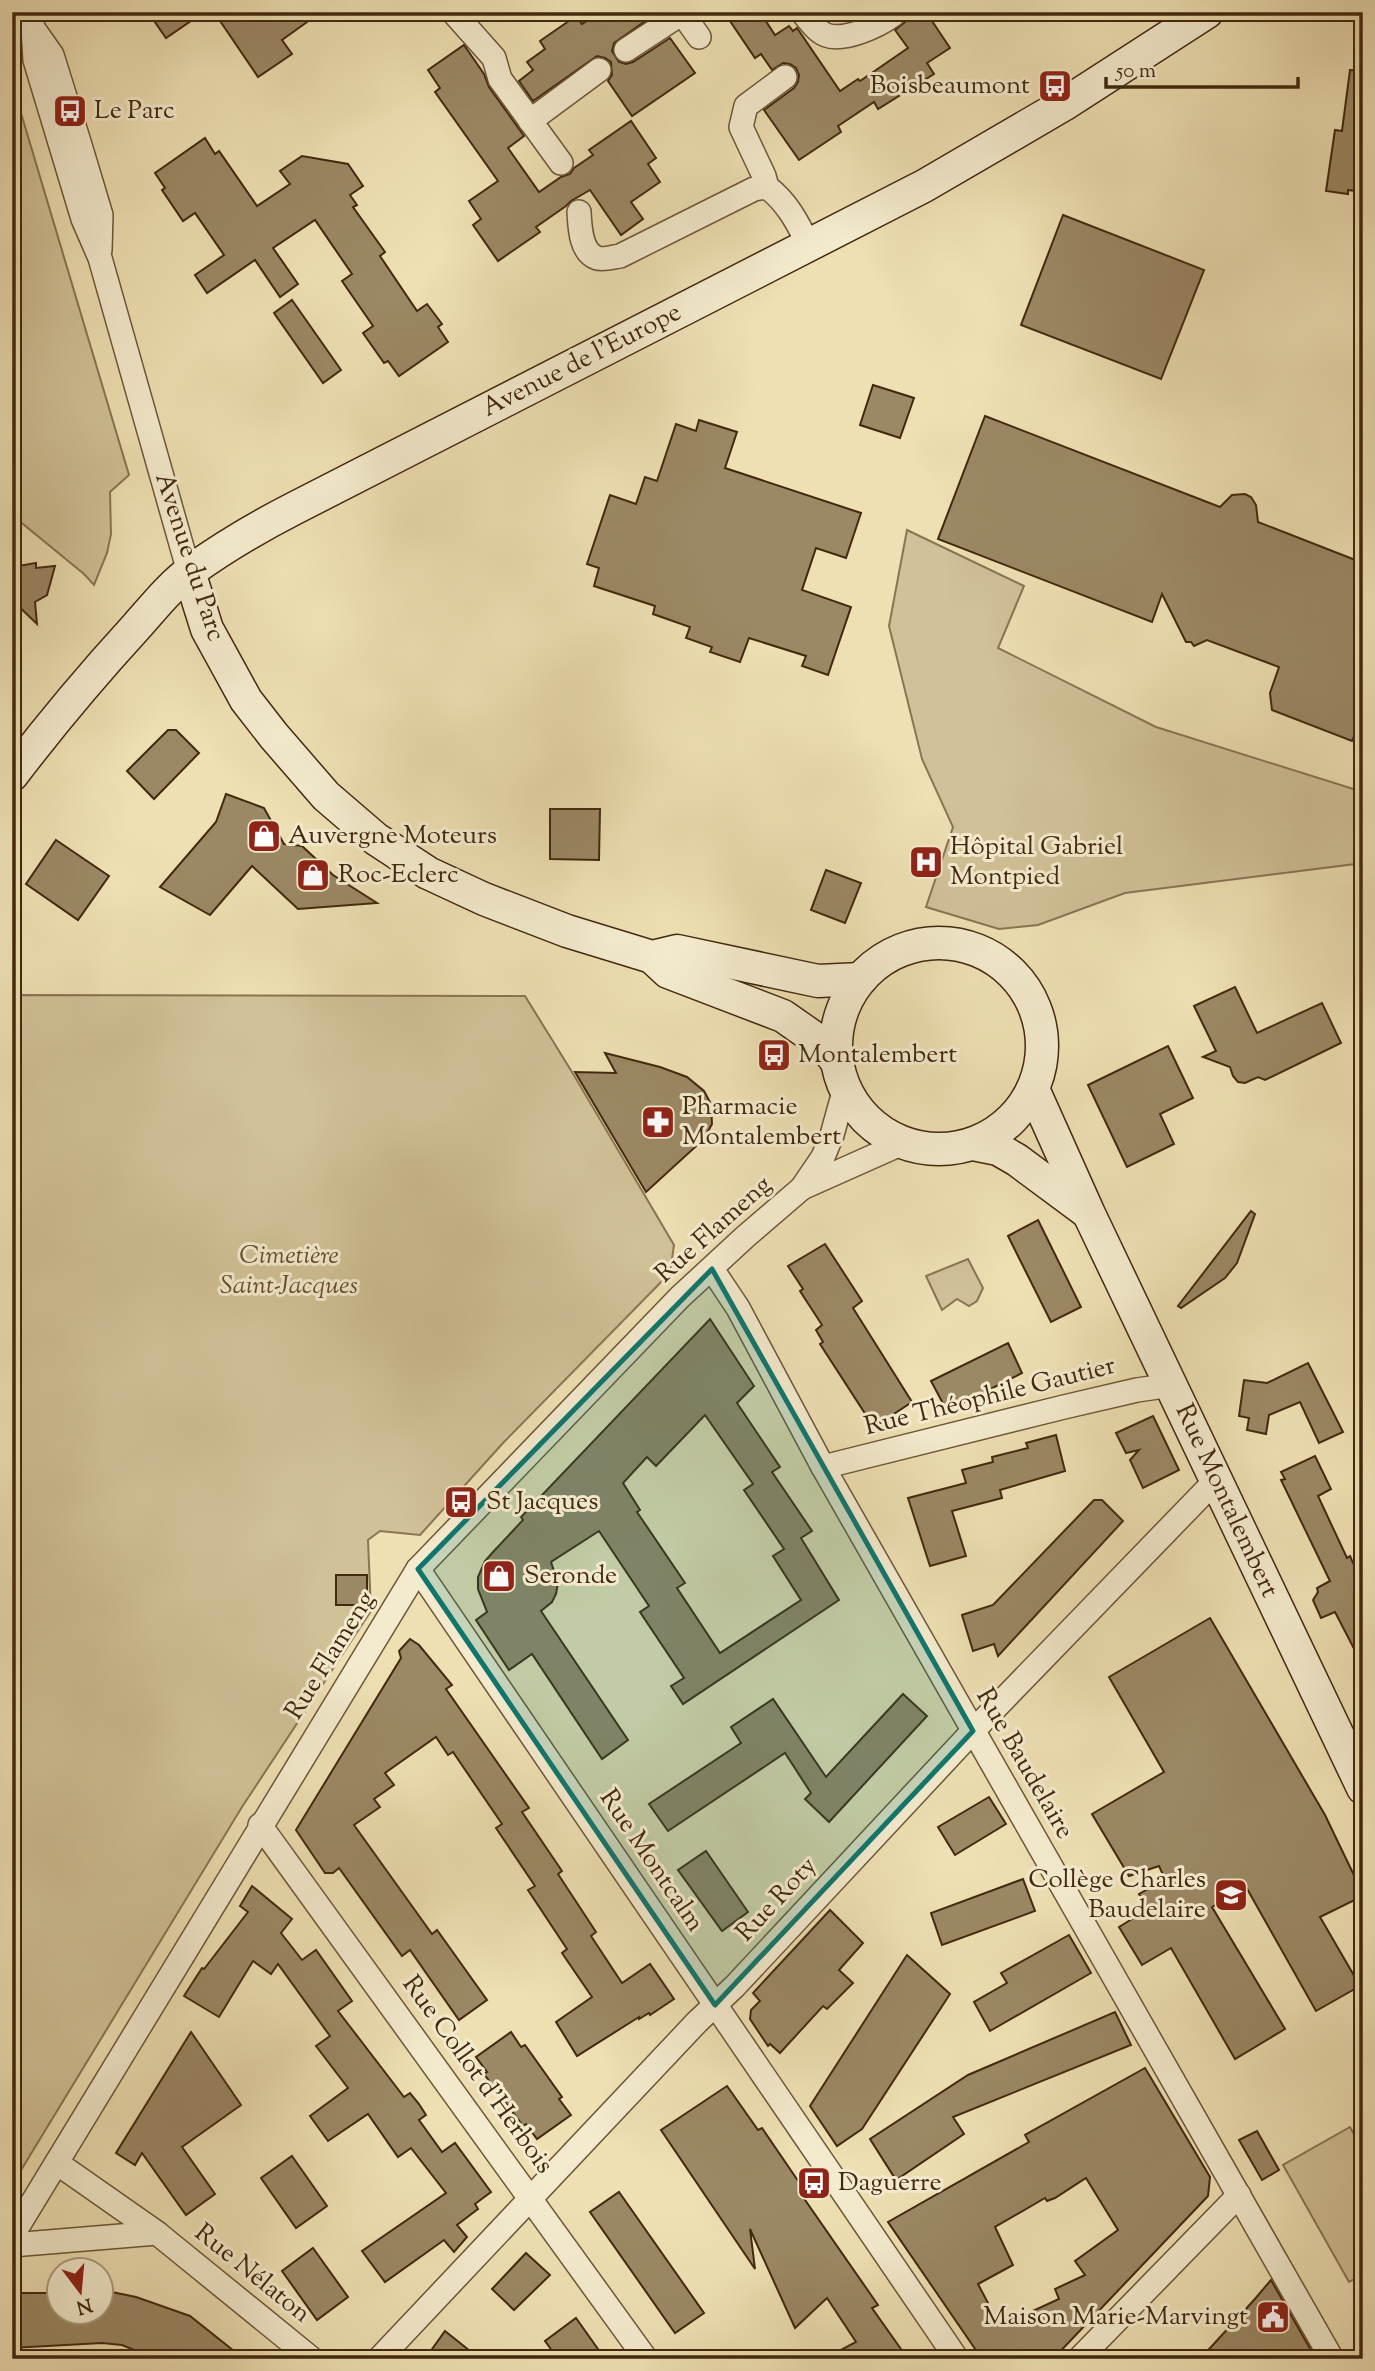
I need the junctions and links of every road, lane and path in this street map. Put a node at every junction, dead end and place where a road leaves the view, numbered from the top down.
1 (453, 12) edge
2 (802, 12) edge
3 (1207, 12) edge
4 (683, 13) edge
5 (893, 15) dead end
6 (31, 20) edge
7 (699, 37) dead end
8 (626, 51) dead end
9 (599, 70) dead end
10 (785, 77) dead end
11 (530, 121) junction
12 (561, 163) dead end
13 (767, 187) junction
14 (579, 212) dead end
15 (809, 246) junction
16 (190, 572) junction
17 (12, 775) edge
18 (652, 957) junction
19 (862, 979) junction
20 (841, 1076) junction
21 (1033, 1089) junction
22 (904, 1143) junction
23 (973, 1144) junction
24 (802, 1188) junction
25 (1089, 1214) junction
26 (712, 1269) junction
27 (1172, 1385) junction
28 (823, 1467) junction
29 (1217, 1479) junction
30 (418, 1569) junction
31 (973, 1731) junction
32 (1363, 1788) edge
33 (260, 1825) junction
34 (715, 2004) junction
35 (57, 2164) junction
36 (1239, 2195) junction
37 (531, 2197) junction
38 (157, 2233) junction
39 (12, 2236) edge
40 (12, 2245) edge
41 (312, 2359) edge
42 (379, 2359) edge
43 (646, 2359) edge
44 (957, 2359) edge
45 (1079, 2359) edge
46 (1332, 2359) edge

1 - 11 street
2 - 5 street
3 - 15 main road, Avenue de l'Europe
4 - 7 street
4 - 8 street
6 - 16 street, Avenue du Parc
9 - 11 street
10 - 13 street
11 - 12 street
13 - 14 street
13 - 15 street
15 - 16 main road, Avenue de l'Europe
16 - 17 main road, Avenue de l'Europe
16 - 18 main road, Avenue du Parc
18 - 19 main road, Avenue du Parc
18 - 20 main road, Avenue du Parc
19 - 20 main road
19 - 21 main road
20 - 22 main road
20 - 24 street, Rue Flameng
21 - 23 main road
21 - 25 main road, Rue Montalembert
22 - 23 main road
22 - 24 street, Rue Flameng
23 - 25 main road, Rue Montalembert
24 - 26 street, Rue Flameng
25 - 27 main road, Rue Montalembert
26 - 28 street, Rue Baudelaire
26 - 30 street, Rue Flameng
27 - 28 street, Rue Théophile Gautier
27 - 29 main road, Rue Montalembert
28 - 31 street, Rue Baudelaire
29 - 31 street, Rue Roty
29 - 32 main road, Rue Montalembert
30 - 33 street, Rue Flameng
30 - 34 street, Rue Montcalm
31 - 34 street, Rue Roty
31 - 36 street, Rue Baudelaire
33 - 35 street, Rue Flameng
33 - 37 street, Rue Collot d'Herbois
34 - 37 street, Rue Roty
34 - 44 street, Rue Montcalm
35 - 38 street, Rue Nélaton
35 - 39 street, Rue Flameng
36 - 45 street
36 - 46 street, Rue Baudelaire
37 - 42 street, Rue Roty
37 - 43 street, Rue Collot d'Herbois
38 - 40 street, Rue Nélaton
38 - 41 street, Rue Nélaton

